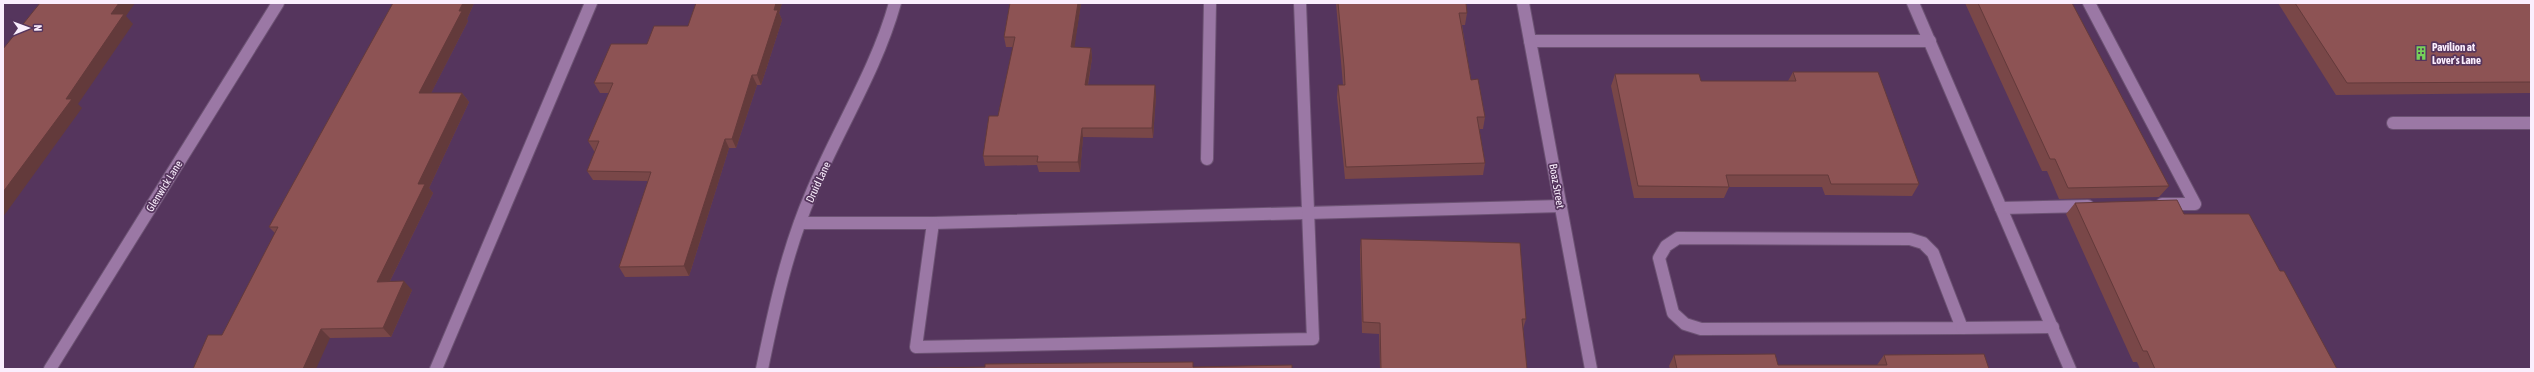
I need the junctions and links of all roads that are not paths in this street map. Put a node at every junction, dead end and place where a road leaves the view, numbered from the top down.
1 (278, 3) edge
2 (591, 3) edge
3 (895, 3) edge
4 (1210, 3) edge
5 (1300, 3) edge
6 (1523, 3) edge
7 (1913, 3) edge
8 (2089, 3) edge
9 (1930, 41) junction
10 (1530, 42) junction
11 (2393, 123) dead end
12 (2531, 123) edge
13 (1207, 159) dead end
14 (2149, 205) edge
15 (1561, 206) junction
16 (2102, 206) edge
17 (2002, 208) junction
18 (1309, 212) junction
19 (800, 223) junction
20 (933, 223) junction
21 (2052, 327) junction
22 (1962, 328) junction
23 (50, 369) edge
24 (436, 369) edge
25 (762, 369) edge
26 (1591, 369) edge
27 (2070, 369) edge

1 - 23 street, Glenwick Lane
2 - 24 street
3 - 19 street, Druid Lane
4 - 13 street
5 - 18 street
6 - 10 street, Boaz Street
7 - 9 street
8 - 14 street
9 - 10 street
9 - 17 street
10 - 15 street, Boaz Street
11 - 12 street
15 - 18 street
15 - 26 street, Boaz Street
16 - 17 street
17 - 21 street
18 - 20 street
18 - 20 street
19 - 20 street
19 - 25 street, Druid Lane
21 - 22 street
21 - 27 street
22 - 22 street

